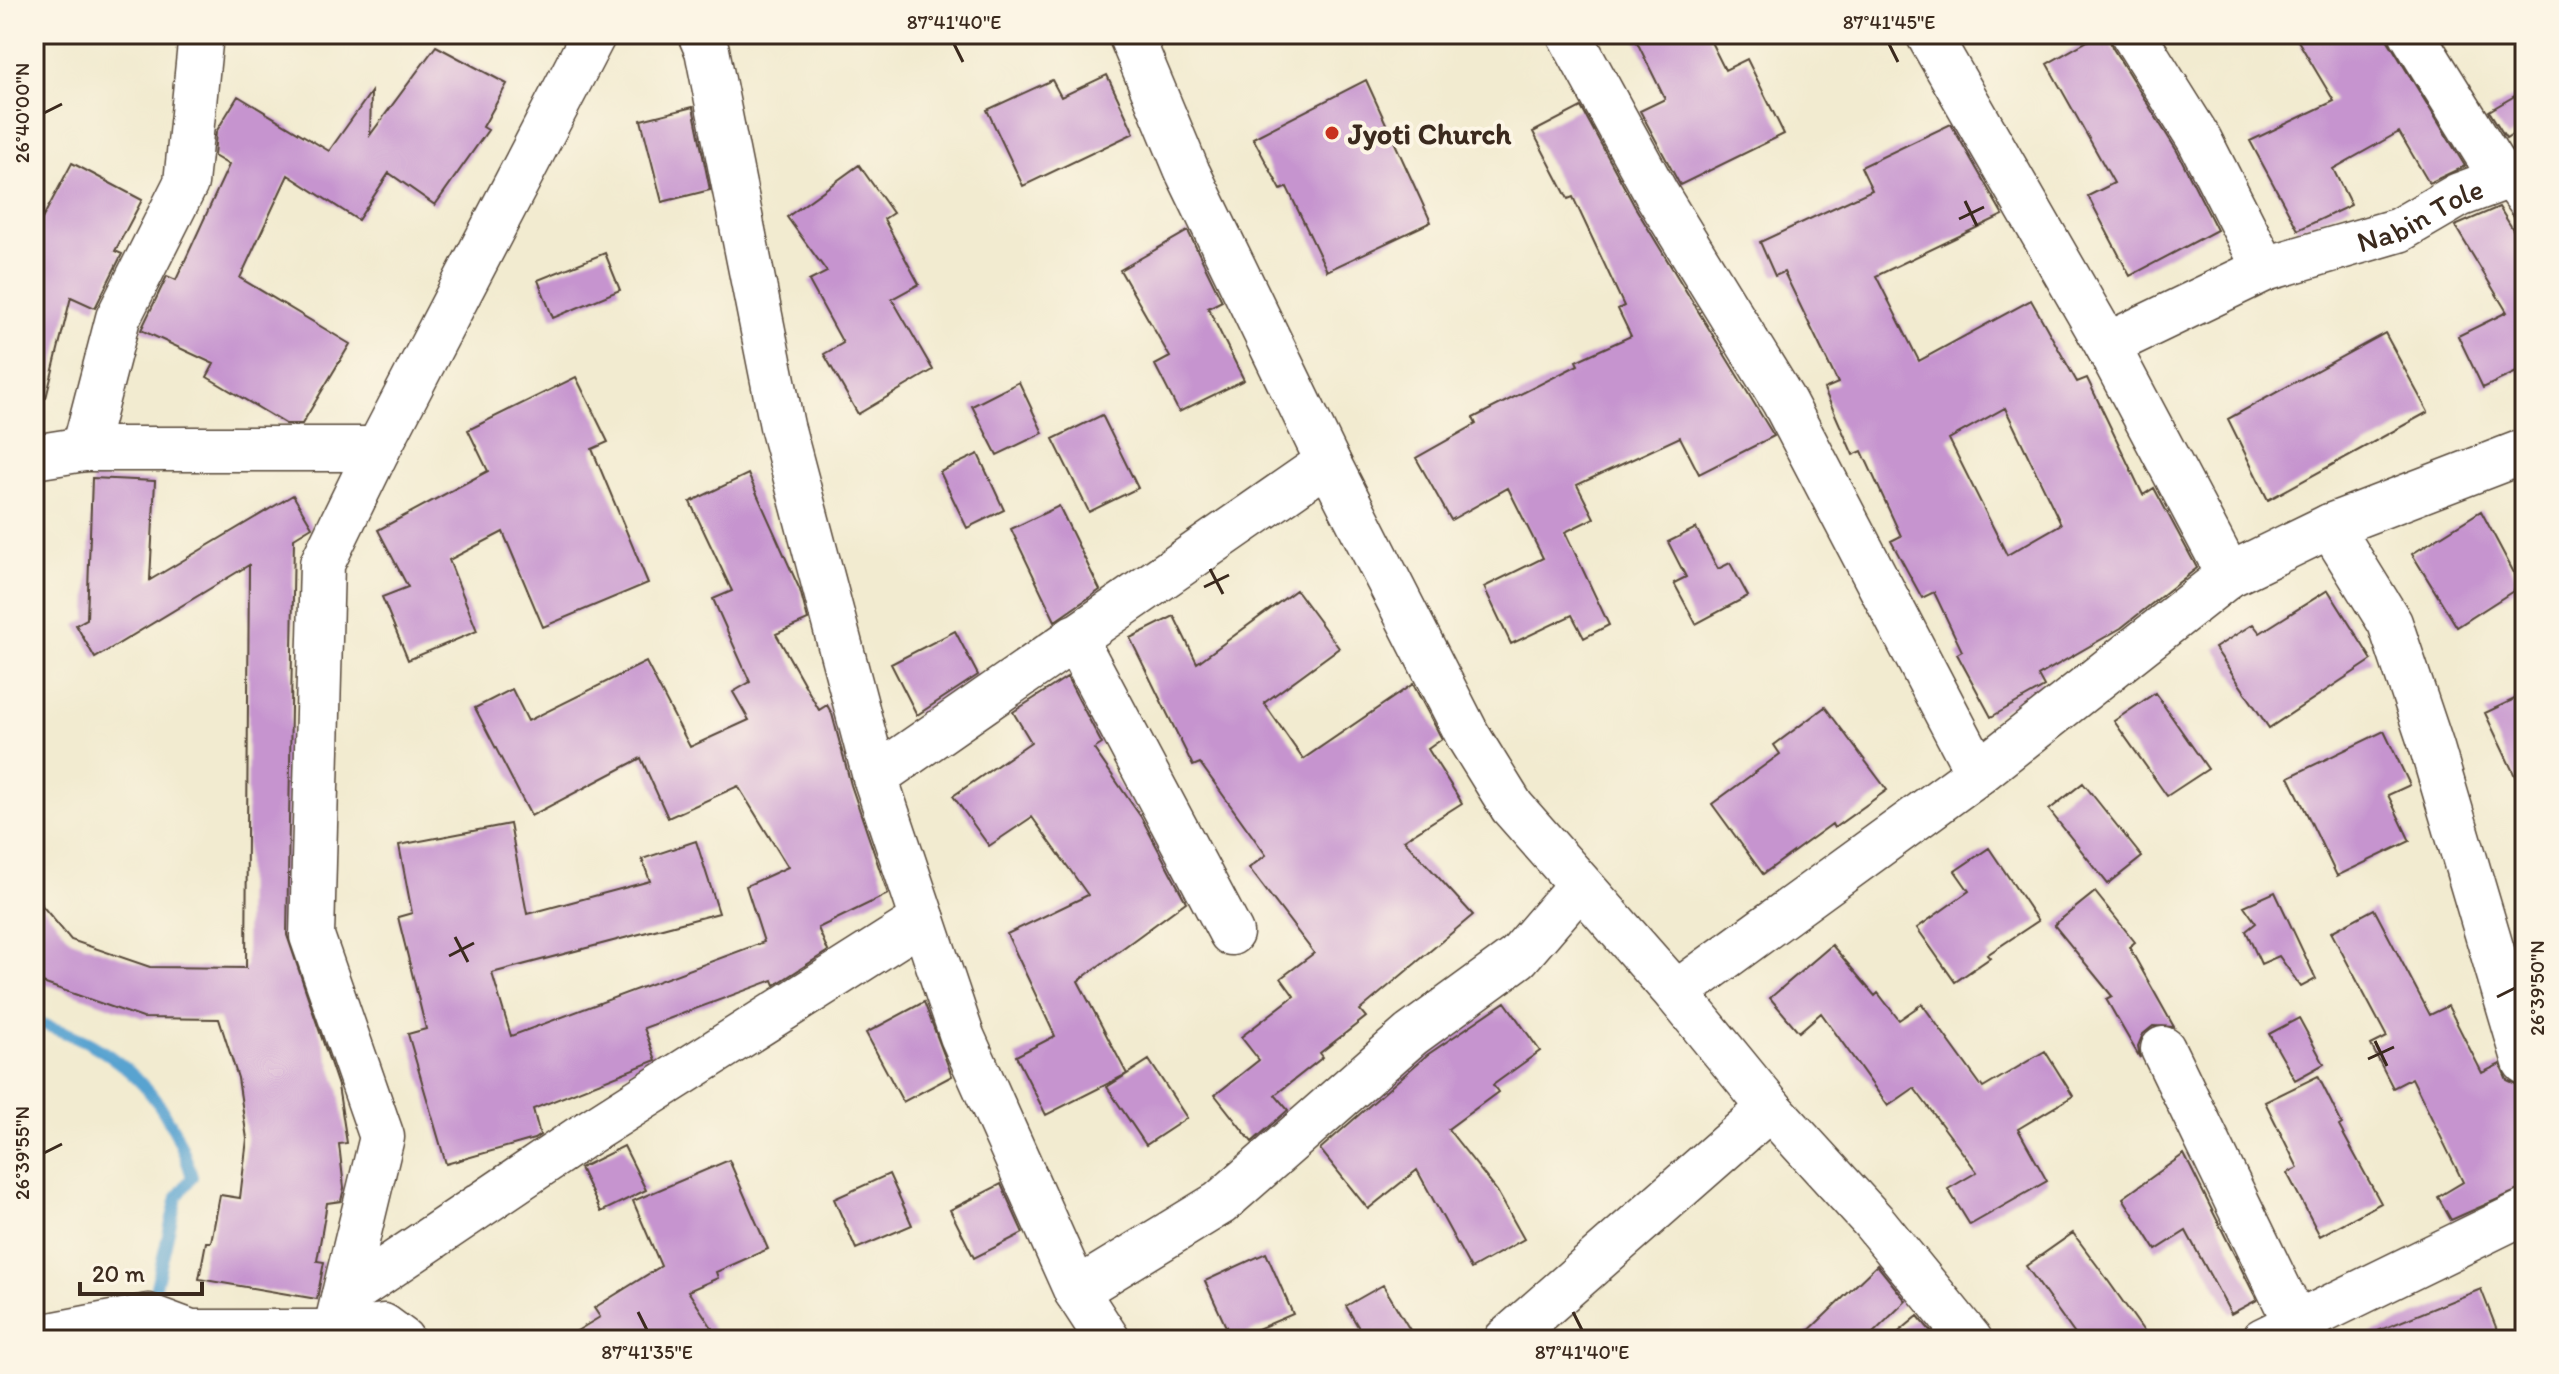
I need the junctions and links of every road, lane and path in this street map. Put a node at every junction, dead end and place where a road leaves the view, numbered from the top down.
1 (201, 34) edge
2 (594, 34) edge
3 (700, 34) edge
4 (1130, 34) edge
5 (1569, 34) edge
6 (1928, 34) edge
7 (2133, 34) edge
8 (2412, 34) edge
9 (2514, 195) edge
10 (2265, 269) junction
11 (2107, 345) junction
12 (84, 449) junction
13 (378, 449) junction
14 (2525, 451) edge
15 (34, 457) edge
16 (1328, 462) junction
17 (2330, 526) junction
18 (2229, 575) junction
19 (1074, 637) junction
20 (1978, 773) junction
21 (875, 777) junction
22 (1579, 886) junction
23 (923, 920) junction
24 (1231, 933) dead end
25 (1676, 993) junction
26 (2163, 1049) dead end
27 (2525, 1062) edge
28 (1770, 1108) junction
29 (2525, 1212) edge
30 (1076, 1291) junction
31 (337, 1323) edge
32 (2279, 1332) edge
33 (34, 1338) edge
34 (402, 1340) edge
35 (1108, 1340) edge
36 (1506, 1340) edge
37 (1970, 1340) edge

1 - 12 street
2 - 13 street
3 - 21 street
4 - 16 street
5 - 20 street
6 - 11 street
7 - 10 street
8 - 9 street, Nabin Tole
9 - 10 street, Nabin Tole
10 - 11 street, Nabin Tole
11 - 18 street
12 - 13 street
12 - 15 street
13 - 31 street
14 - 17 street
16 - 19 street
16 - 22 street
17 - 18 street
17 - 27 street
18 - 20 street
19 - 21 street
19 - 24 street
20 - 25 street
21 - 23 street
22 - 25 street
22 - 30 street
23 - 30 street
23 - 31 street
25 - 28 street
26 - 32 street
28 - 36 street
28 - 37 street
29 - 32 street
30 - 35 street
31 - 33 street
31 - 34 street

